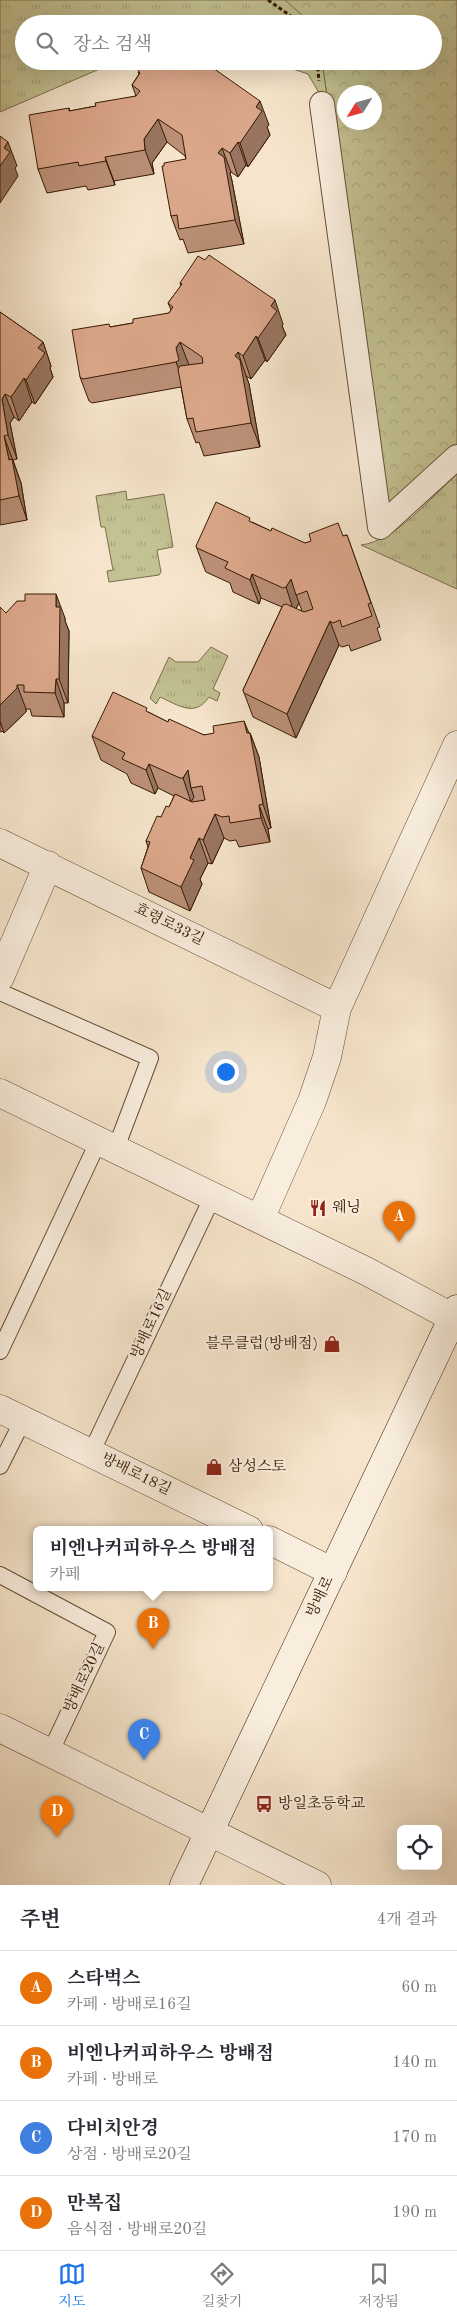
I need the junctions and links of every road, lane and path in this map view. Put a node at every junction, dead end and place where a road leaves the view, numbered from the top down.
1 (268, 0) edge
2 (289, 15) edge
3 (322, 104) dead end
4 (457, 457) edge
5 (457, 744) edge
6 (0, 842) edge
7 (48, 865) junction
8 (0, 977) edge
9 (0, 992) edge
10 (336, 1008) junction
11 (0, 1093) edge
12 (108, 1144) junction
13 (213, 1196) junction
14 (260, 1219) junction
15 (456, 1316) edge
16 (0, 1351) edge
17 (12, 1415) edge
18 (91, 1453) junction
19 (0, 1466) edge
20 (241, 1526) edge
21 (273, 1542) edge
22 (333, 1572) junction
23 (0, 1575) edge
24 (0, 1728) edge
25 (50, 1753) junction
26 (209, 1833) junction
27 (184, 1885) edge
28 (317, 1885) edge

1 - 2 path
3 - 4 street
5 - 10 street
6 - 7 street, 효령로33길
7 - 8 street
7 - 10 street, 효령로33길
9 - 12 lane
10 - 14 street
11 - 12 street
12 - 13 street
12 - 16 lane
13 - 14 street
13 - 18 lane, 방배로16길
14 - 15 street
15 - 22 street, 방배로
17 - 18 street, 방배로18길
17 - 19 lane, 방배로18길
18 - 20 street, 방배로18길
21 - 22 street
22 - 26 street, 방배로
23 - 25 lane, 방배로20길
24 - 25 street
25 - 26 street
26 - 27 street, 방배로
26 - 28 street

